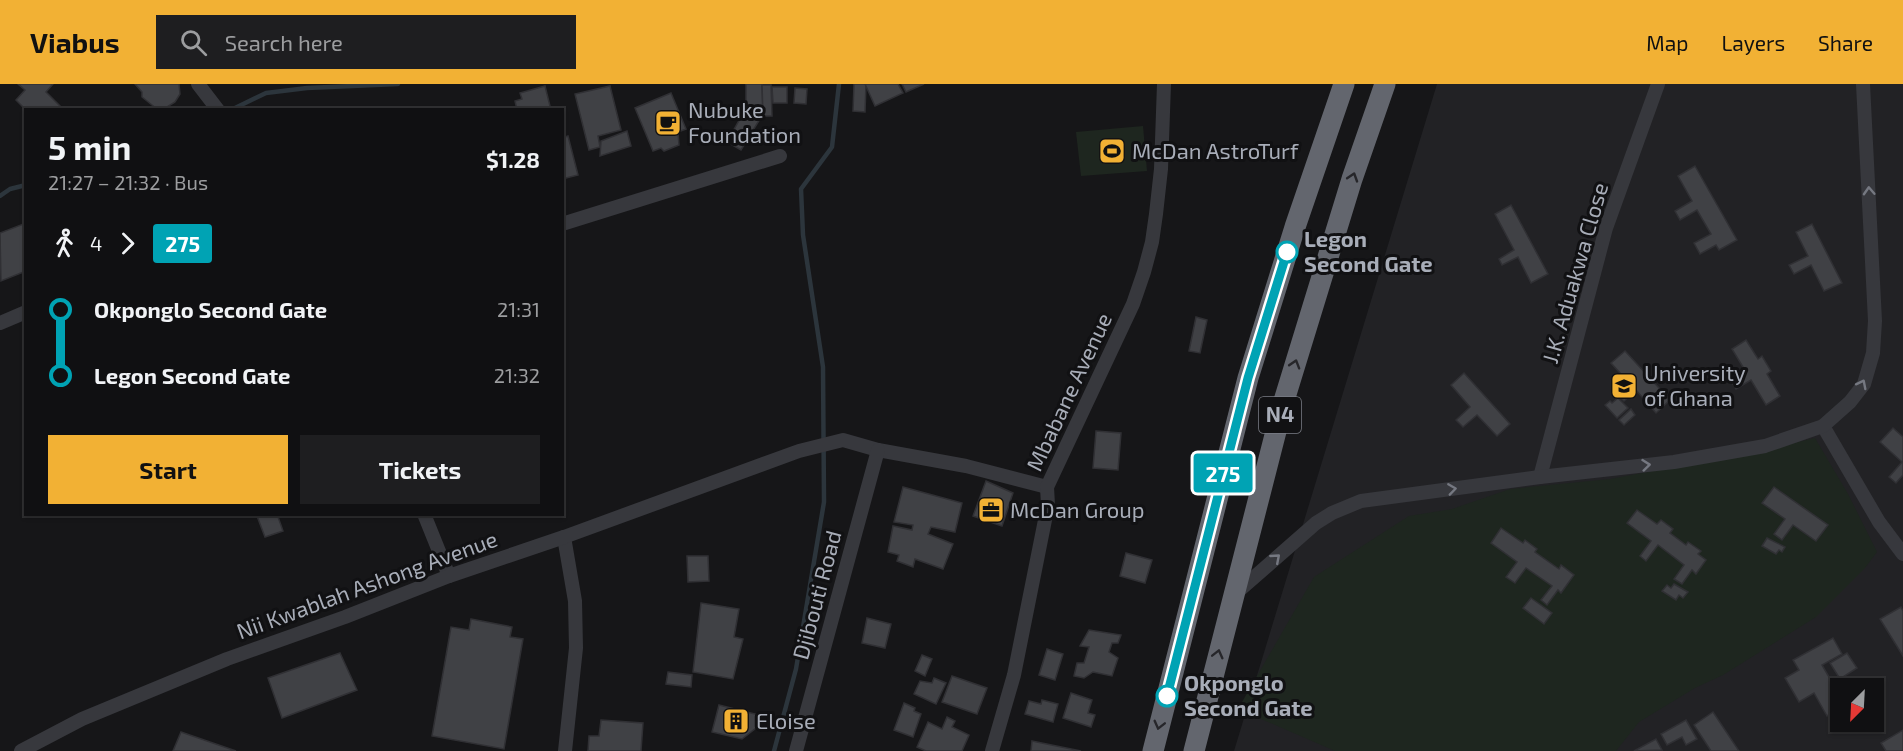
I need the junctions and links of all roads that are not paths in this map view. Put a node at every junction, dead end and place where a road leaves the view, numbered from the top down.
1 (198, 84) edge
2 (1164, 84) edge
3 (1344, 84) edge
4 (1385, 84) edge
5 (1658, 84) edge
6 (1863, 84) edge
7 (216, 108) edge
8 (780, 156) dead end
9 (564, 223) edge
10 (24, 313) edge
11 (0, 323) edge
12 (1823, 426) junction
13 (878, 450) junction
14 (1540, 477) junction
15 (1047, 487) junction
16 (425, 516) edge
17 (564, 537) junction
18 (1903, 554) edge
19 (449, 576) junction
20 (1232, 596) junction
21 (21, 751) edge
22 (565, 751) edge
23 (796, 751) edge
24 (992, 751) edge
25 (1153, 751) edge
26 (1194, 751) edge

1 - 7 street
2 - 15 street, Mbabane Avenue
3 -> 25 highway, N4
20 -> 4 highway, N4
5 - 14 street, J.K. Aduakwa Close
12 -> 6 street
8 - 9 street
10 - 11 street
14 -> 12 street
12 - 18 street
13 - 15 street, Nii Kwablah Ashong Avenue
13 - 17 street, Nii Kwablah Ashong Avenue
13 - 23 street, Djibouti Road
20 -> 14 street
15 - 24 street, Mbabane Avenue
16 - 19 street
17 - 19 street, Nii Kwablah Ashong Avenue
17 - 22 street
19 - 21 street, Nii Kwablah Ashong Avenue
26 -> 20 highway, N4

